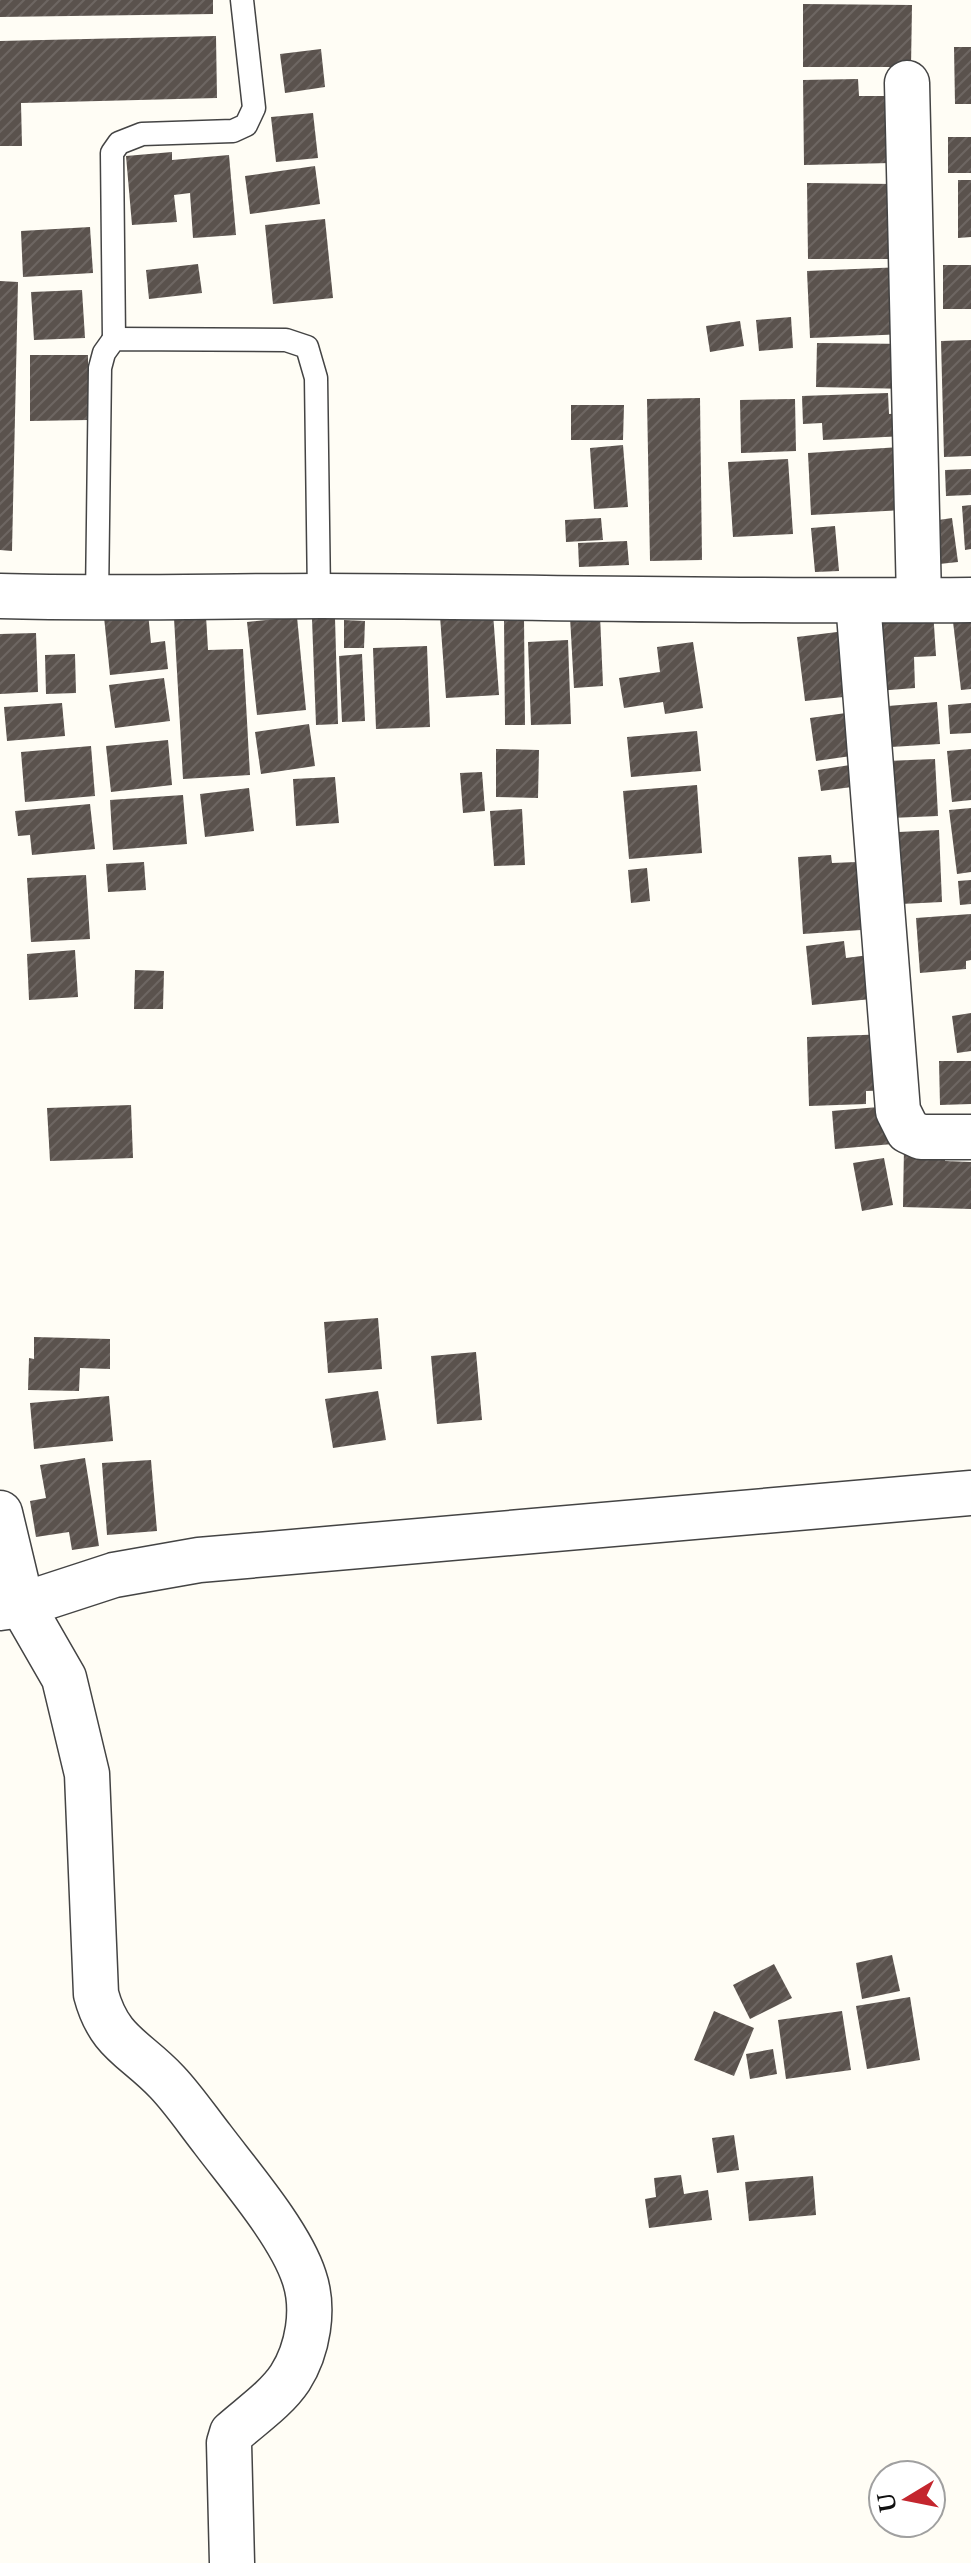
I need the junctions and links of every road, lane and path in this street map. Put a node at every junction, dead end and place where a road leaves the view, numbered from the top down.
1 (242, 0) edge
2 (907, 83) dead end
3 (114, 339) junction
4 (0, 596) edge
5 (319, 596) junction
6 (97, 599) junction
7 (919, 600) junction
8 (971, 600) edge
9 (858, 601) junction
10 (971, 1137) edge
11 (971, 1493) edge
12 (0, 1513) edge
13 (11, 1606) edge
14 (232, 2563) edge

1 - 3 lane
2 - 7 street
3 - 5 lane
3 - 6 lane
4 - 6 street
5 - 6 street
5 - 9 street
7 - 8 street
7 - 9 street
9 - 10 street
11 - 13 street
12 - 13 street
13 - 14 street

